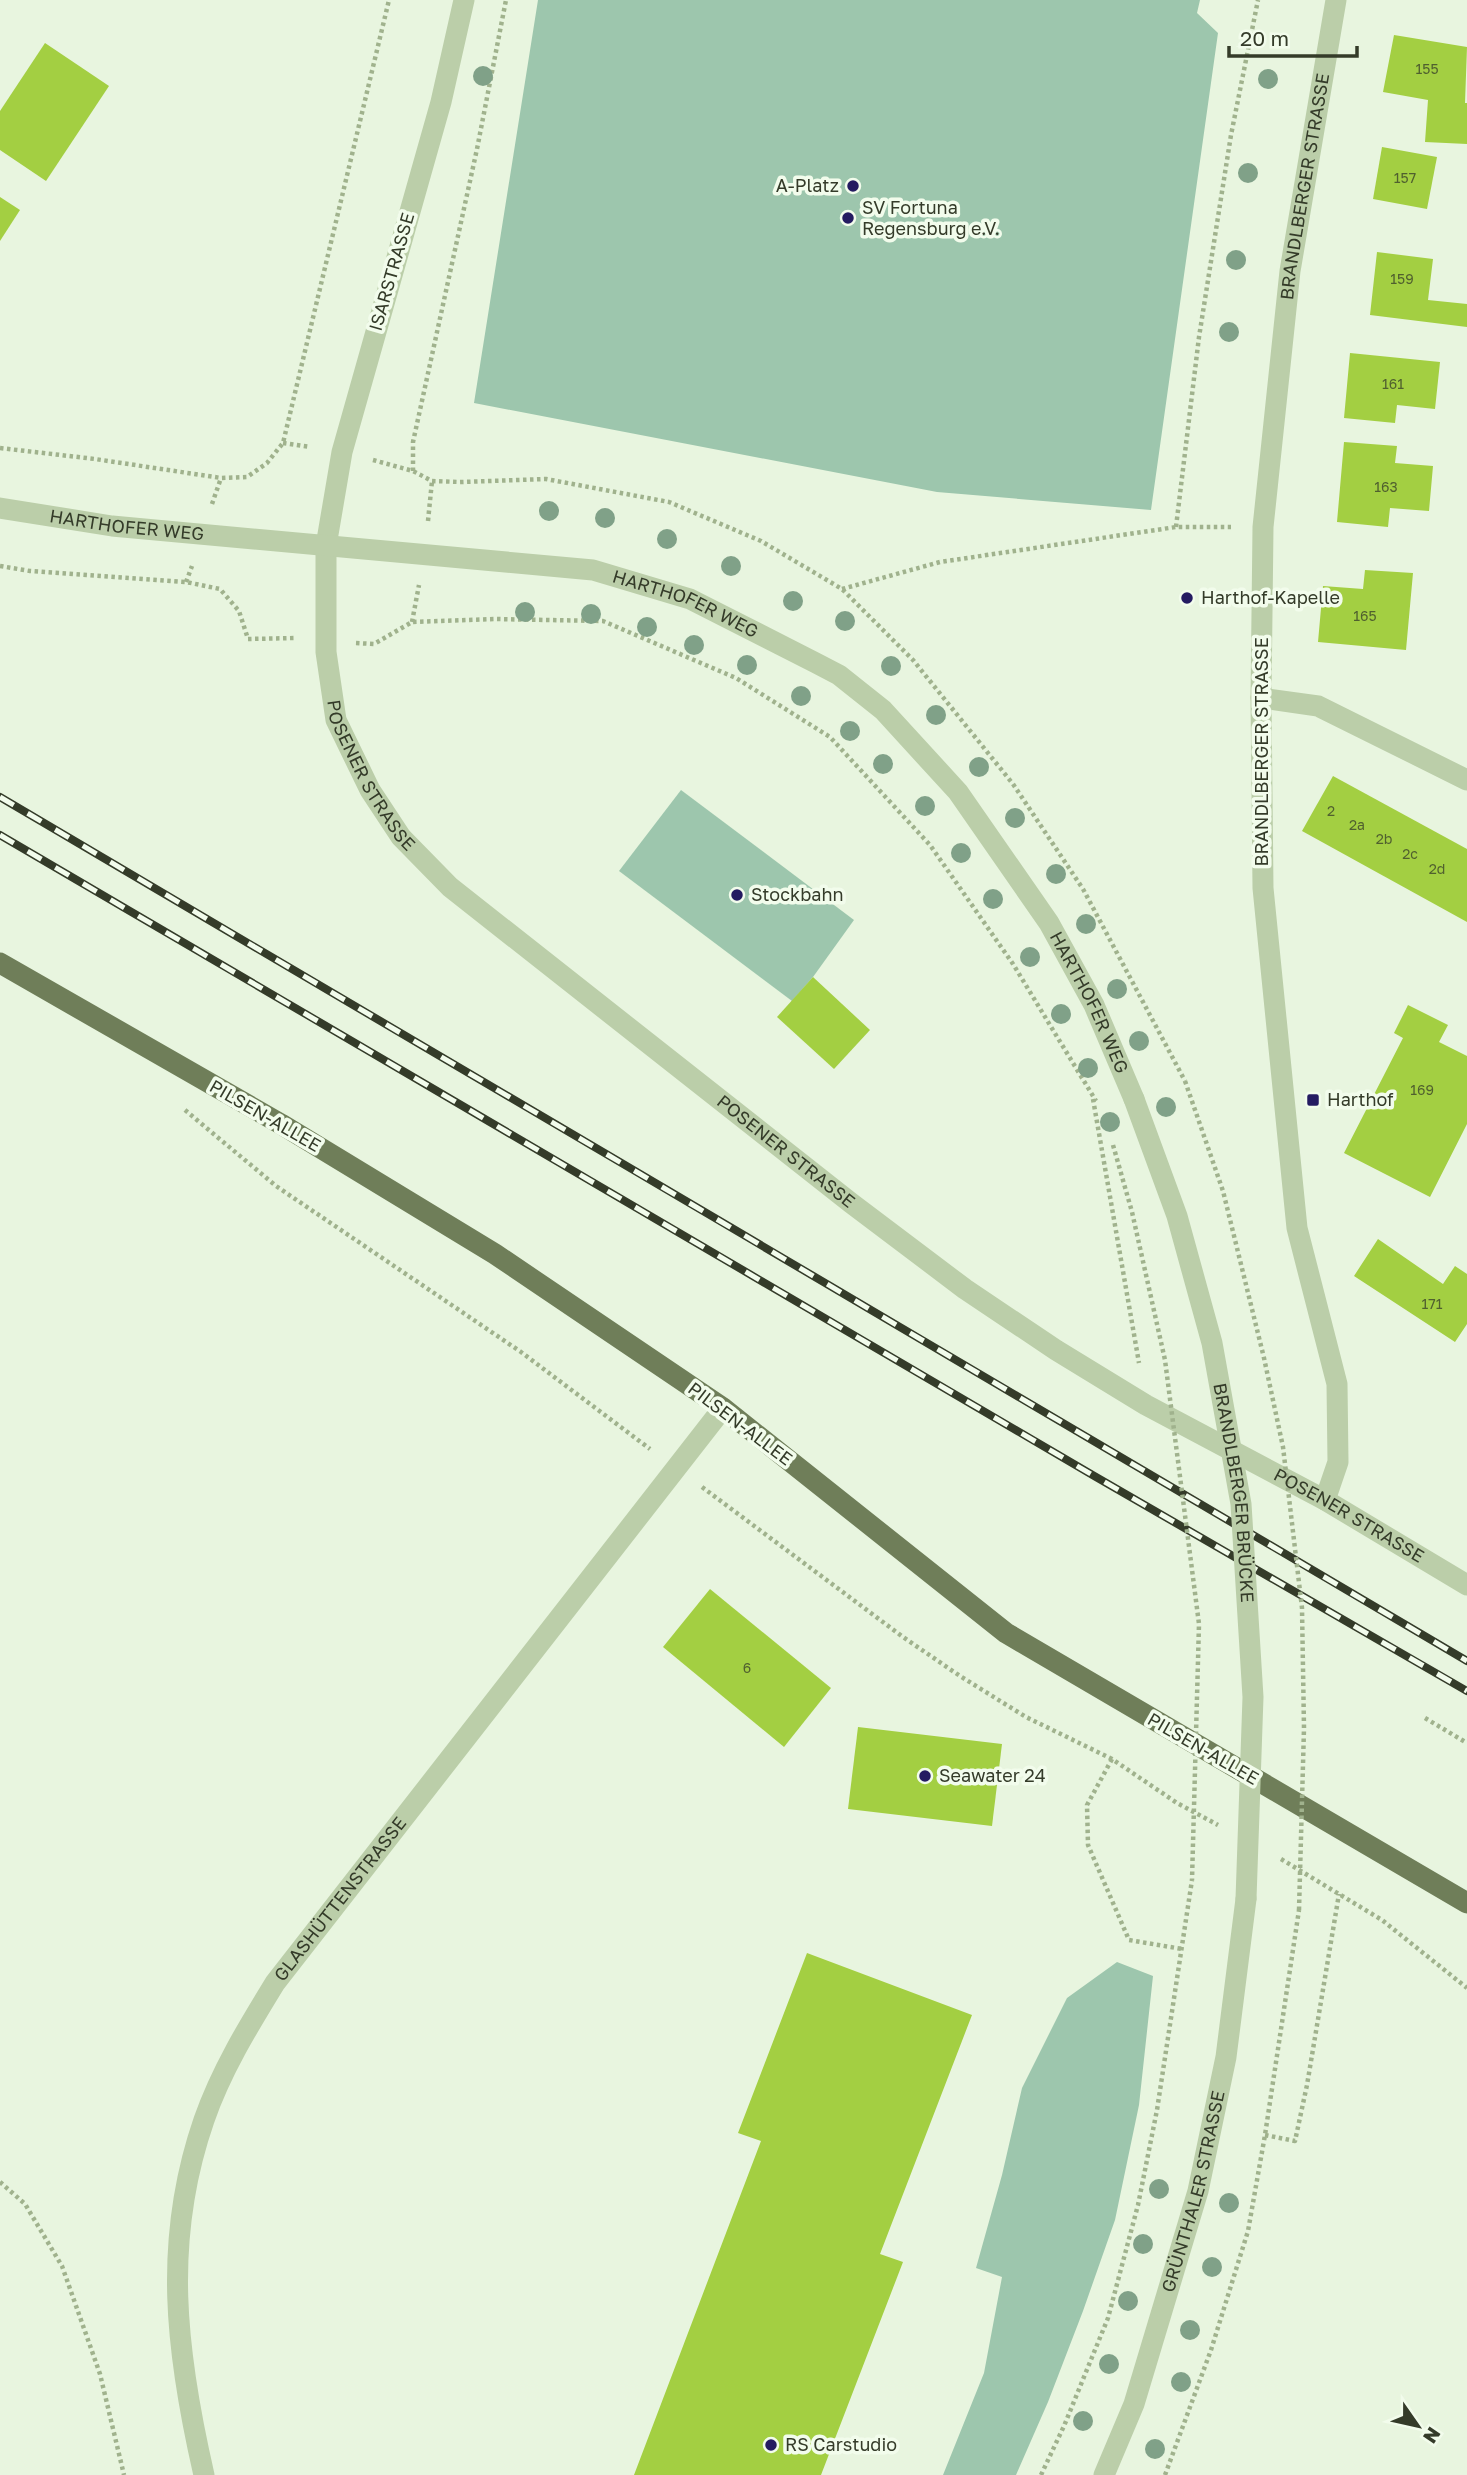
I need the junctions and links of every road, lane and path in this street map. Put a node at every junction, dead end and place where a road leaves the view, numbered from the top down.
1 (389, 0) edge
2 (464, 0) edge
3 (506, 0) edge
4 (1258, 0) edge
5 (1336, 0) edge
6 (0, 448) edge
7 (413, 471) dead end
8 (0, 508) edge
9 (1176, 527) junction
10 (1263, 527) junction
11 (326, 546) junction
12 (0, 566) edge
13 (842, 589) dead end
14 (326, 637) junction
15 (1261, 698) junction
16 (1467, 780) edge
17 (0, 964) edge
18 (1092, 1095) junction
19 (1134, 1099) joint
20 (1104, 1114) dead end
21 (1111, 1138) dead end
22 (1146, 1405) junction
23 (723, 1409) junction
24 (1325, 1500) junction
25 (1467, 1584) edge
26 (1424, 1718) dead end
27 (1467, 1743) edge
28 (1112, 1759) dead end
29 (1339, 1894) dead end
30 (1246, 1899) joint
31 (1467, 1903) edge
32 (1298, 1910) dead end
33 (1382, 1920) dead end
34 (1182, 1949) junction
35 (1467, 1988) edge
36 (1265, 2135) junction
37 (0, 2182) edge
38 (124, 2475) edge
39 (204, 2475) edge
40 (1041, 2475) edge
41 (1104, 2475) edge
42 (1165, 2475) edge

1 - 6 path
2 - 11 street, ISARSTRASSE
3 - 7 path
4 - 9 path
5 - 10 street, BRANDLBERGER STRASSE
8 - 11 street, HARTHOFER WEG
9 - 10 path
9 - 13 path
10 - 15 street, BRANDLBERGER STRASSE
11 - 14 street, POSENER STRASSE
11 - 19 street, HARTHOFER WEG
12 - 14 path
14 - 18 path
14 - 22 street, POSENER STRASSE
15 - 16 street
15 - 24 street, BRANDLBERGER STRASSE
17 - 23 main road, PILSEN-ALLEE
18 - 20 path
18 - 22 path
19 - 30 street, BRANDLBERGER BRÜCKE, bridge
21 - 34 path, bridge
22 - 24 street, POSENER STRASSE
23 - 31 main road, PILSEN-ALLEE
23 - 39 street, GLASHÜTTENSTRASSE
24 - 25 street, POSENER STRASSE
26 - 27 path
28 - 34 path
29 - 36 path
30 - 41 street, GRÜNTHALER STRASSE
32 - 36 path
33 - 35 path
34 - 40 path
36 - 42 path
37 - 38 path

